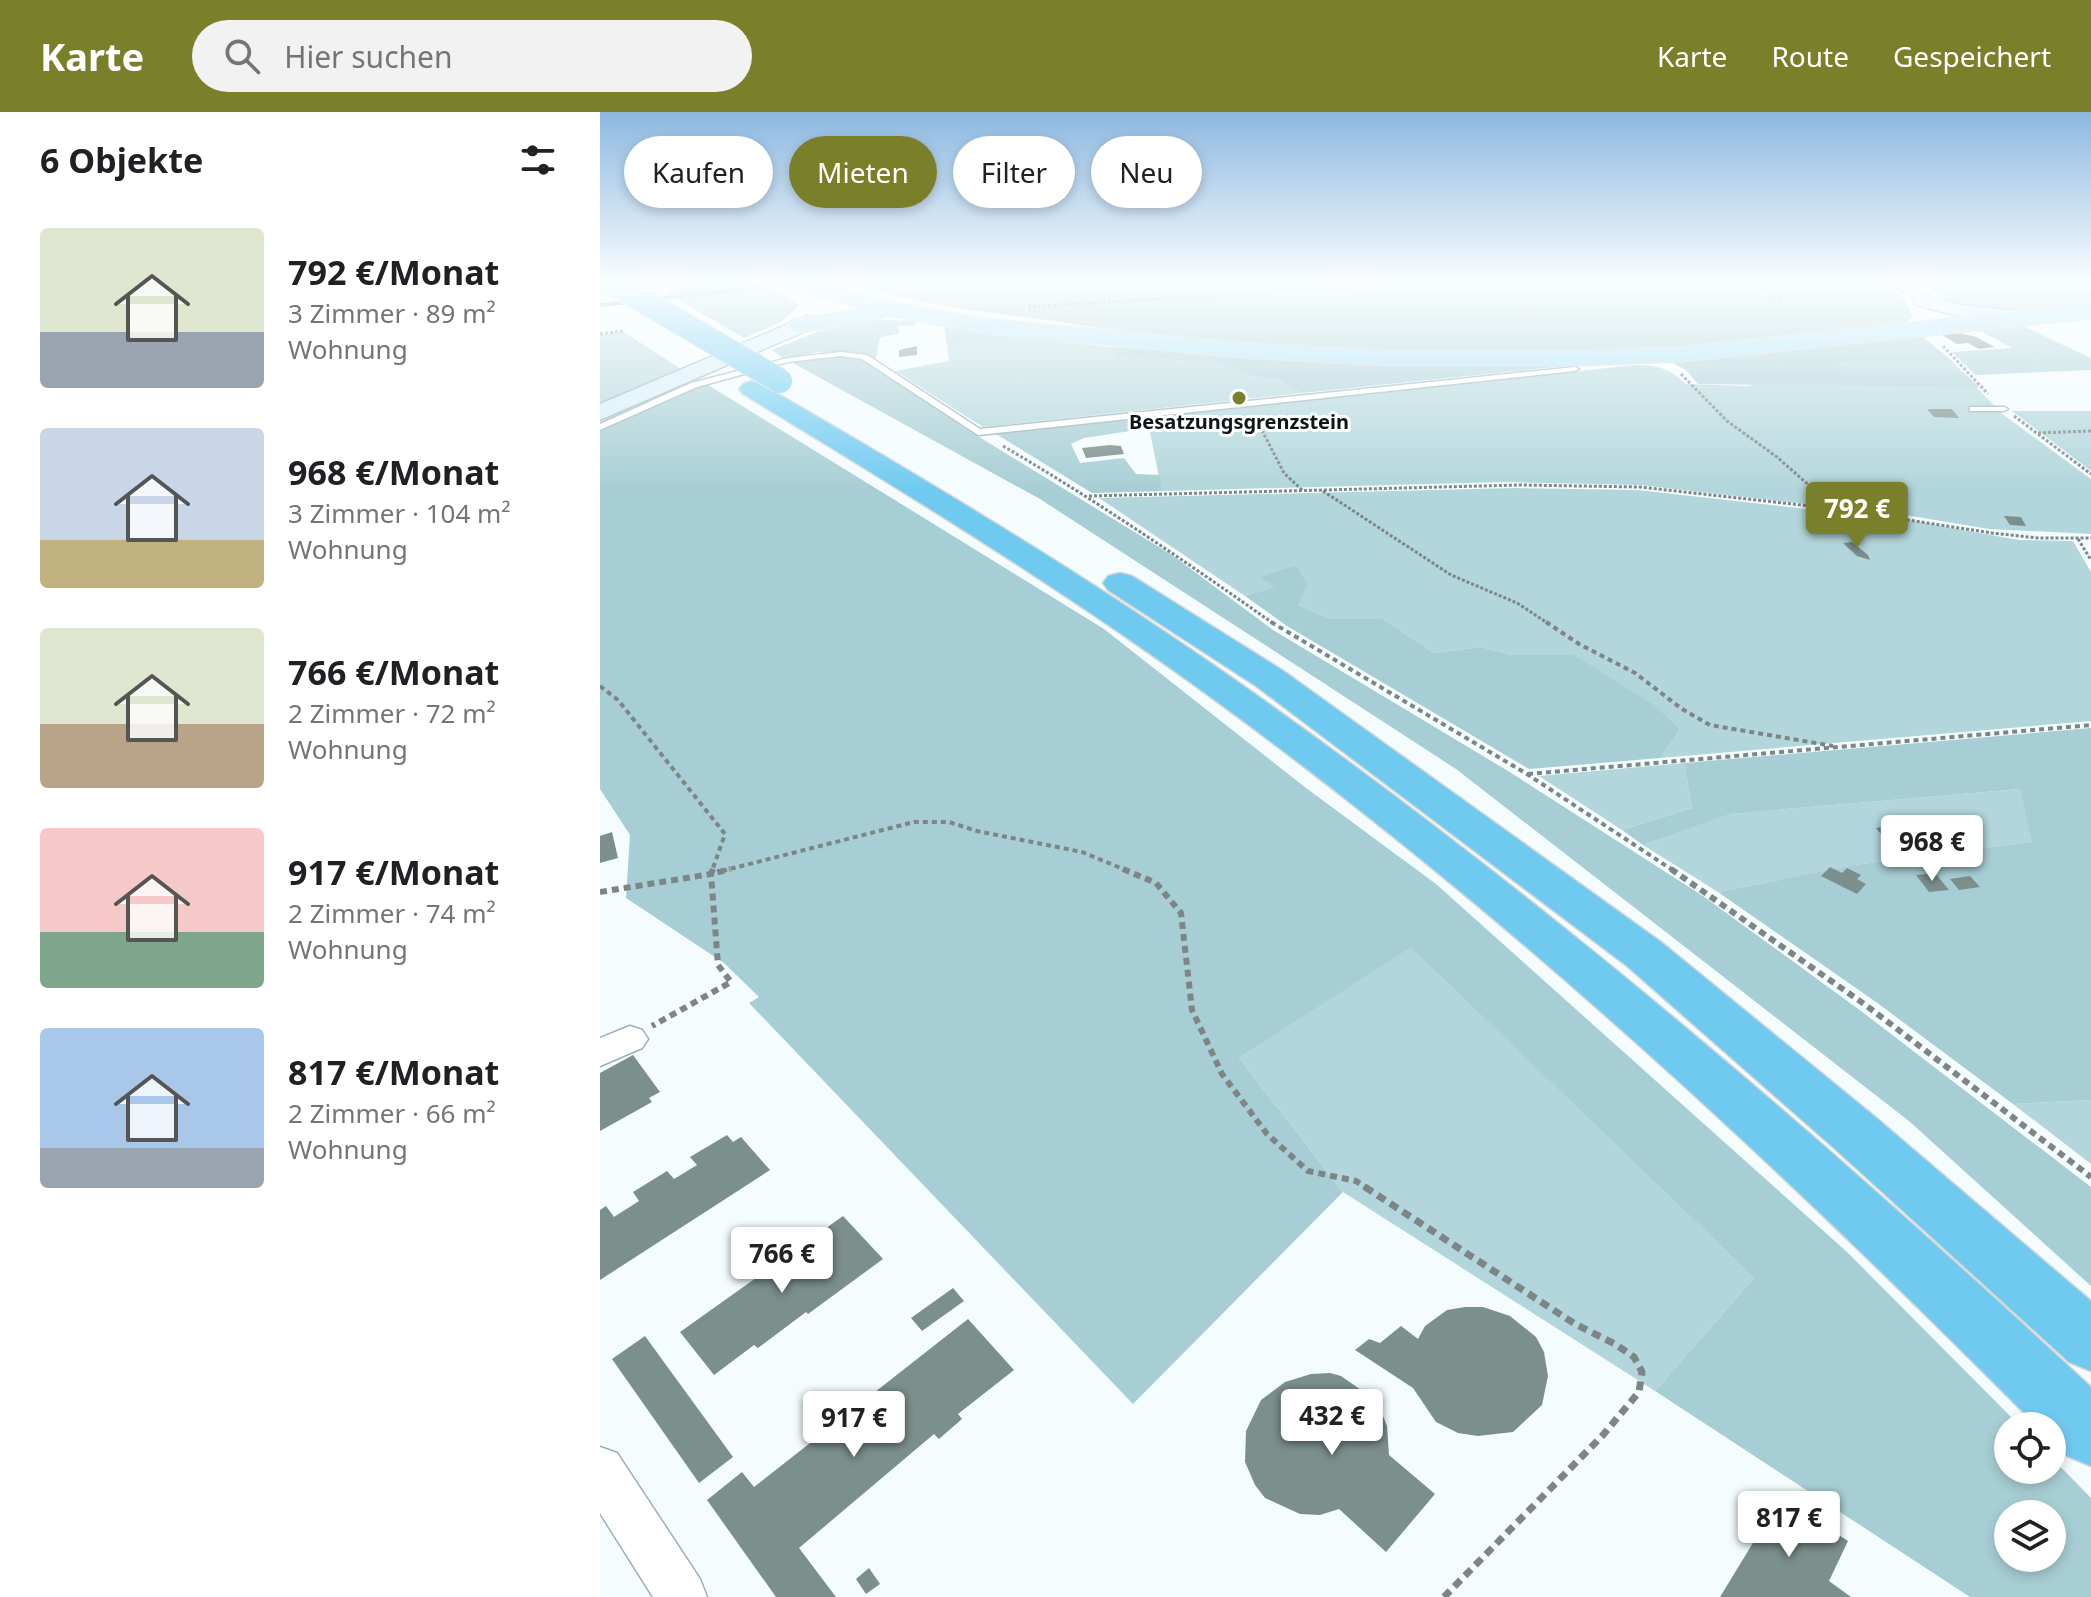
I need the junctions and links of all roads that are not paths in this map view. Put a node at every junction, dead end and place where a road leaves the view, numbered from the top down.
1 (706, 352) edge
2 (717, 352) edge
3 (738, 352) edge
4 (1292, 352) edge
5 (1699, 352) edge
6 (1575, 369) dead end
7 (766, 385) junction
8 (1973, 409) dead end
9 (2004, 409) road end
10 (600, 413) edge
11 (600, 427) edge
12 (2091, 1341) edge
13 (2091, 1433) edge
14 (600, 1470) edge
15 (682, 1597) edge

1 - 7 highway
2 - 7 highway, bridge
3 - 10 street
4 - 5 main road
6 - 11 lane
7 - 12 highway
7 - 13 highway
8 - 9 lane
14 - 15 street

